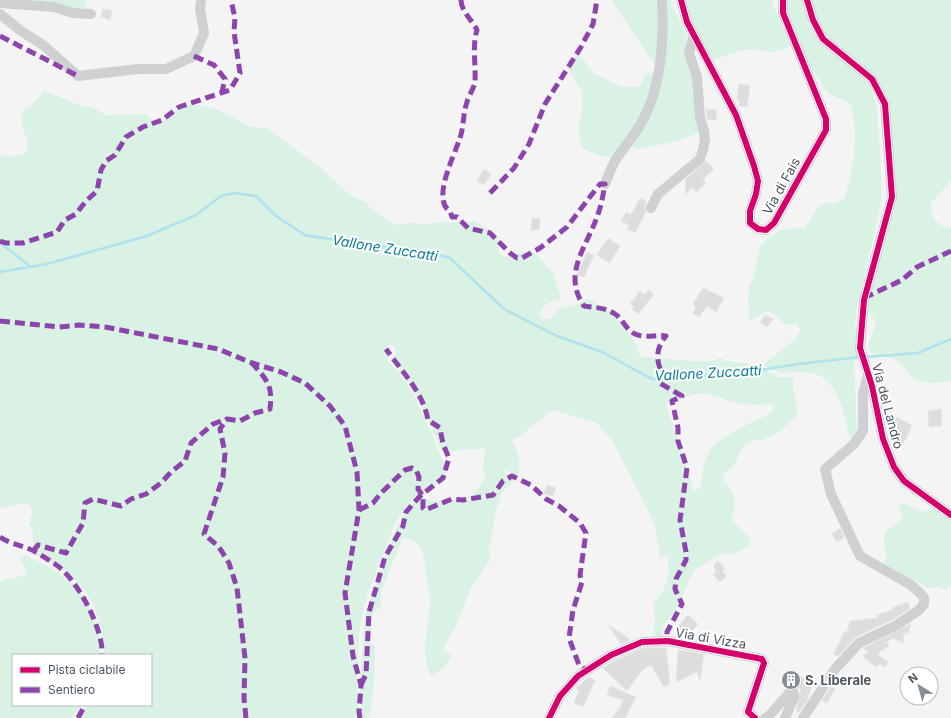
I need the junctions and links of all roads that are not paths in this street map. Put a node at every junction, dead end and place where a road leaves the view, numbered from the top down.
1 (201, 0) edge
2 (662, 0) edge
3 (681, 0) edge
4 (783, 0) edge
5 (807, 0) edge
6 (0, 3) edge
7 (0, 14) edge
8 (91, 14) dead end
9 (694, 36) junction
10 (605, 184) dead end
11 (651, 208) dead end
12 (868, 373) junction
13 (951, 515) edge
14 (549, 718) edge
15 (755, 718) edge
16 (765, 718) edge
17 (785, 718) edge
18 (803, 718) edge

1 - 7 street
2 - 10 street
3 - 9 street, Via di Fais
4 - 9 street, Via di Fais
5 - 12 street, Via del Landro
6 - 8 street
9 - 11 street
12 - 13 street, Via del Landro
12 - 18 street
14 - 15 street, Via di Vizza
16 - 17 street

